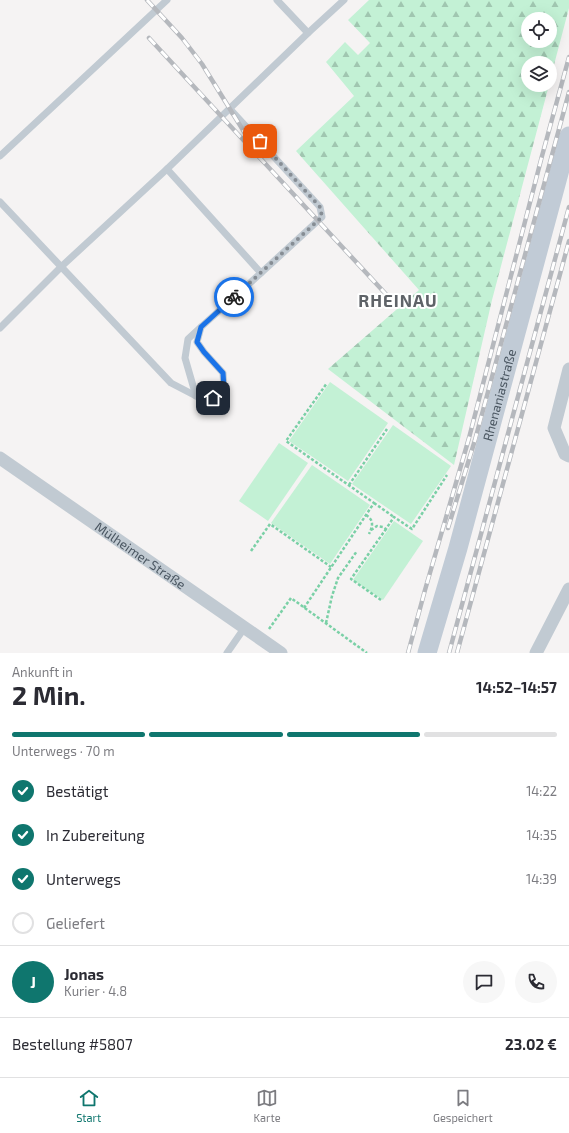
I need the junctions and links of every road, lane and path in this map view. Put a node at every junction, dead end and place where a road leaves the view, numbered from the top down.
1 (167, 0) edge
2 (277, 0) edge
3 (344, 0) edge
4 (308, 33) junction
5 (230, 109) junction
6 (569, 136) edge
7 (0, 156) edge
8 (167, 169) junction
9 (0, 202) edge
10 (62, 266) junction
11 (261, 273) junction
12 (201, 327) junction
13 (0, 328) edge
14 (569, 369) edge
15 (327, 383) dead end
16 (196, 396) junction
17 (387, 429) dead end
18 (569, 456) edge
19 (0, 458) edge
20 (448, 475) dead end
21 (349, 485) junction
22 (374, 503) junction
23 (366, 515) junction
24 (394, 517) junction
25 (386, 529) junction
26 (371, 530) junction
27 (369, 534) dead end
28 (251, 551) dead end
29 (357, 552) dead end
30 (331, 567) junction
31 (569, 589) edge
32 (381, 600) dead end
33 (304, 608) junction
34 (326, 623) junction
35 (245, 627) junction
36 (262, 639) junction
37 (227, 653) edge
38 (281, 653) edge
39 (367, 653) edge
40 (427, 653) edge
41 (536, 653) edge

1 - 7 lane
2 - 4 lane
3 - 4 lane
4 - 5 lane
5 - 8 lane
5 - 11 lane
6 - 40 street, Rhenaniastraße
8 - 10 lane
8 - 11 lane
9 - 10 lane
10 - 13 lane
10 - 16 lane
11 - 12 lane
12 - 16 lane
12 - 16 lane
14 - 18 street
15 - 21 path
17 - 21 path
19 - 35 street, Mülheimer Straße
20 - 24 path
21 - 22 path
22 - 23 path
22 - 24 path
23 - 26 path
23 - 30 path
24 - 25 path
25 - 26 path
25 - 32 path
26 - 27 path
28 - 30 path
29 - 34 path
30 - 33 path
31 - 41 street
33 - 34 path
33 - 36 path
34 - 39 path
35 - 36 street, Mülheimer Straße
35 - 37 lane
36 - 38 street, Mülheimer Straße

